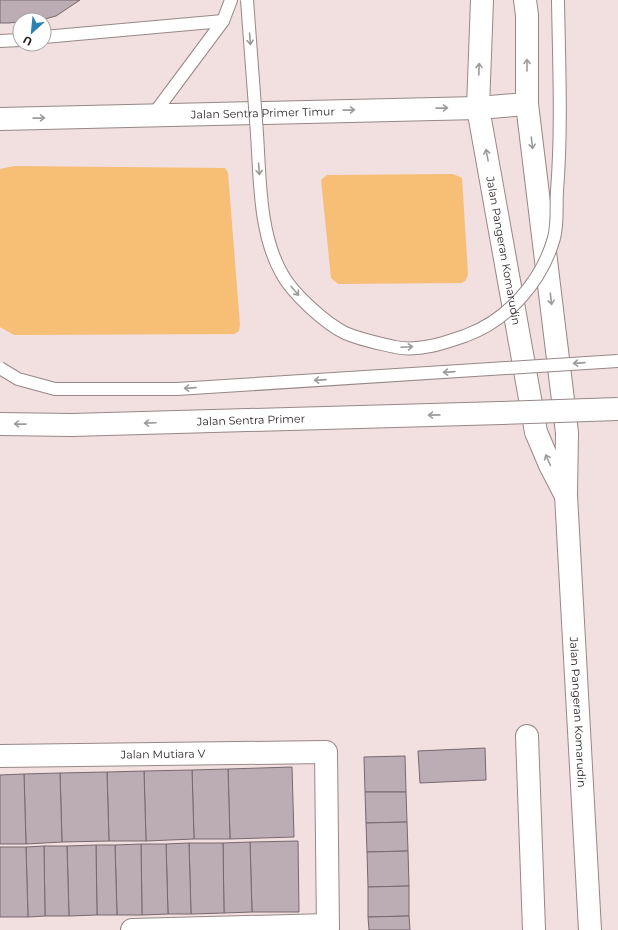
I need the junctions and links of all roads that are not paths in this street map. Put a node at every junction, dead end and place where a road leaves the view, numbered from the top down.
1 (231, 0) edge
2 (247, 0) edge
3 (482, 0) edge
4 (525, 0) edge
5 (558, 0) edge
6 (223, 21) junction
7 (52, 36) edge
8 (12, 40) edge
9 (0, 41) edge
10 (527, 104) junction
11 (478, 108) junction
12 (153, 115) junction
13 (0, 119) edge
14 (618, 361) edge
15 (0, 368) edge
16 (618, 409) edge
17 (0, 424) edge
18 (566, 495) junction
19 (526, 736) dead end
20 (0, 756) edge
21 (328, 928) edge
22 (132, 930) edge
23 (534, 930) edge
24 (590, 930) edge

1 - 6 lane
2 -> 5 lane, bridge
11 -> 3 street, Jalan Pangeran Komarudin
10 -> 4 street, Jalan Pangeran Komarudin
6 - 7 lane
6 - 12 lane
8 - 9 lane
10 - 11 street, Jalan Sentra Primer Timur
10 -> 18 street, Jalan Pangeran Komarudin
12 -> 11 street, Jalan Sentra Primer Timur
18 -> 11 street, Jalan Pangeran Komarudin
13 -> 12 street, Jalan Sentra Primer Timur
14 -> 15 lane, bridge
16 -> 17 street, Jalan Sentra Primer, bridge
18 - 24 street, Jalan Pangeran Komarudin
19 - 23 street
20 - 21 street, Jalan Mutiara V
21 - 22 street

